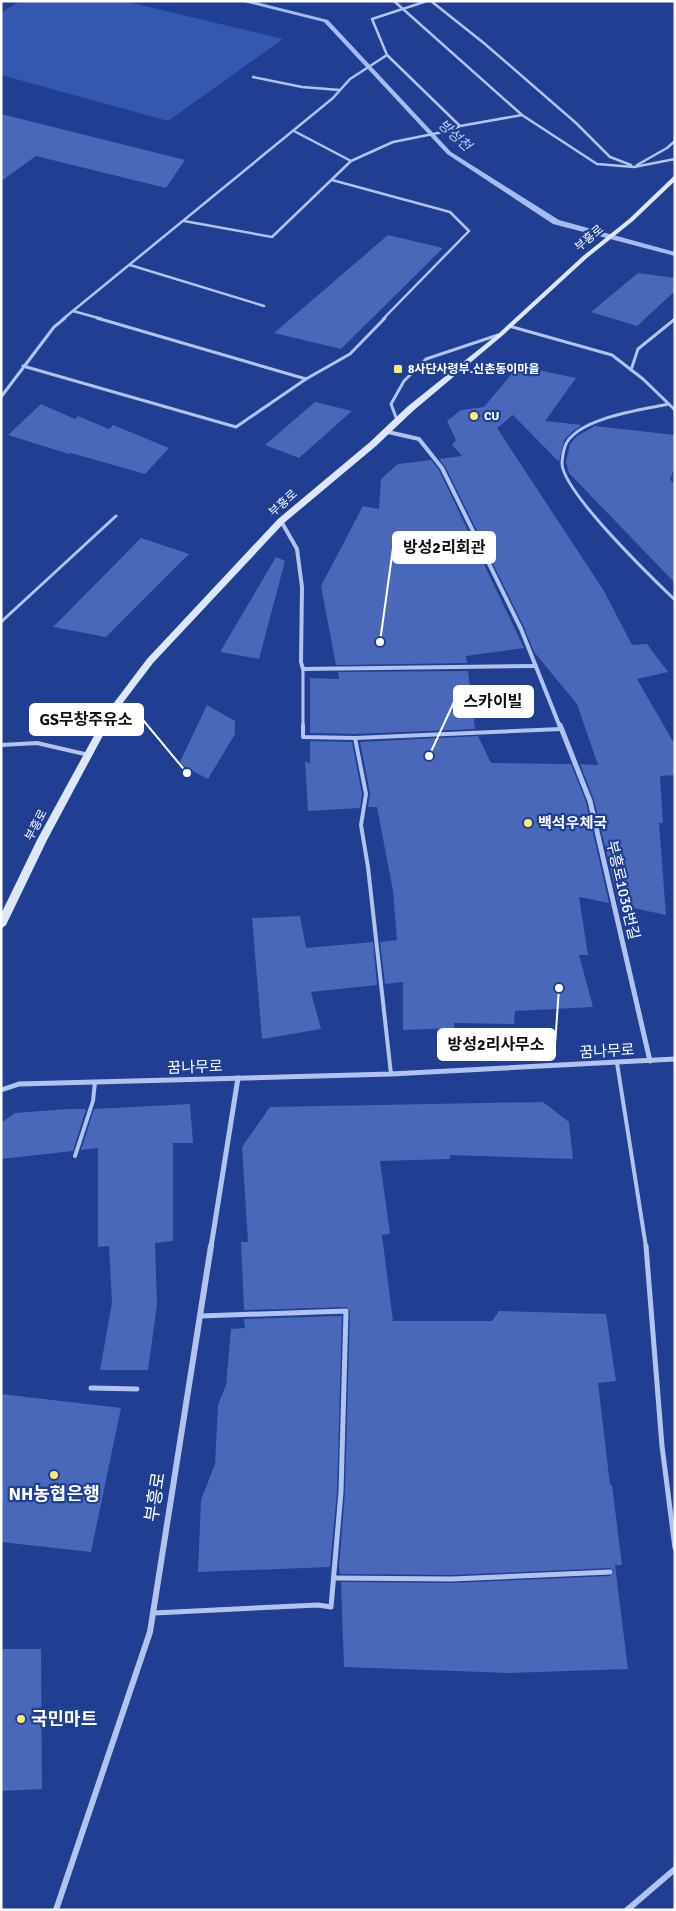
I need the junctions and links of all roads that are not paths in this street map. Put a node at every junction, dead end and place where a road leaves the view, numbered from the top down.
1 (394, 1) edge
2 (427, 1) edge
3 (431, 1) edge
4 (401, 8) junction
5 (387, 55) junction
6 (253, 77) dead end
7 (340, 90) junction
8 (522, 115) junction
9 (460, 126) junction
10 (294, 130) junction
11 (675, 141) edge
12 (675, 158) edge
13 (351, 161) junction
14 (634, 167) junction
15 (675, 177) edge
16 (332, 180) junction
17 (184, 221) junction
18 (130, 265) junction
19 (264, 306) dead end
20 (73, 311) junction
21 (675, 319) edge
22 (509, 326) junction
23 (500, 335) junction
24 (23, 366) junction
25 (631, 370) junction
26 (306, 379) junction
27 (1, 397) edge
28 (668, 404) junction
29 (675, 410) edge
30 (397, 420) junction
31 (388, 432) junction
32 (116, 516) dead end
33 (281, 521) junction
34 (675, 600) edge
35 (1, 622) edge
36 (536, 666) junction
37 (303, 669) junction
38 (561, 729) junction
39 (355, 738) junction
40 (1, 745) edge
41 (89, 754) junction
42 (1, 925) edge
43 (675, 1060) edge
44 (650, 1062) junction
45 (617, 1063) junction
46 (391, 1074) junction
47 (238, 1078) junction
48 (95, 1082) junction
49 (1, 1090) edge
50 (75, 1156) dead end
51 (200, 1316) junction
52 (92, 1388) dead end
53 (137, 1389) dead end
54 (675, 1548) edge
55 (610, 1572) dead end
56 (334, 1578) junction
57 (154, 1613) junction
58 (675, 1869) edge
59 (56, 1910) edge
60 (627, 1910) edge

1 - 4 lane
2 - 4 lane
3 - 14 lane
4 - 5 lane
4 - 8 lane
5 - 7 lane
5 - 9 lane
6 - 7 lane
7 - 10 lane
8 - 9 lane
8 - 14 lane
9 - 13 lane
10 - 13 lane
10 - 17 lane
11 - 14 lane
12 - 14 lane
13 - 16 lane
15 - 22 main road, 부흥로
16 - 17 lane
16 - 26 lane
17 - 18 lane
18 - 19 lane
18 - 20 lane
20 - 24 lane
20 - 26 lane
21 - 25 lane
22 - 23 main road, 부흥로
22 - 25 lane
23 - 30 main road, 부흥로
23 - 30 lane
24 - 26 lane
24 - 27 lane
25 - 28 lane
28 - 29 lane
28 - 34 lane
30 - 31 main road, 부흥로
31 - 33 main road, 부흥로
31 - 36 street, 부흥로1036번길
32 - 35 lane
33 - 37 street
33 - 41 main road, 부흥로
36 - 37 street
36 - 38 street, 부흥로1036번길
37 - 39 lane
38 - 39 lane
38 - 44 street, 부흥로1036번길
39 - 46 lane
40 - 41 lane
41 - 42 main road, 부흥로
43 - 44 street, 꿈나무로
44 - 45 street, 꿈나무로
45 - 46 street, 꿈나무로
45 - 54 lane
46 - 47 street, 꿈나무로
47 - 48 street, 꿈나무로
47 - 51 street, 부흥로
48 - 49 street, 꿈나무로
48 - 50 lane
51 - 56 lane
51 - 57 street, 부흥로
52 - 53 lane
55 - 56 lane
56 - 57 lane
57 - 59 street, 부흥로
58 - 60 street

